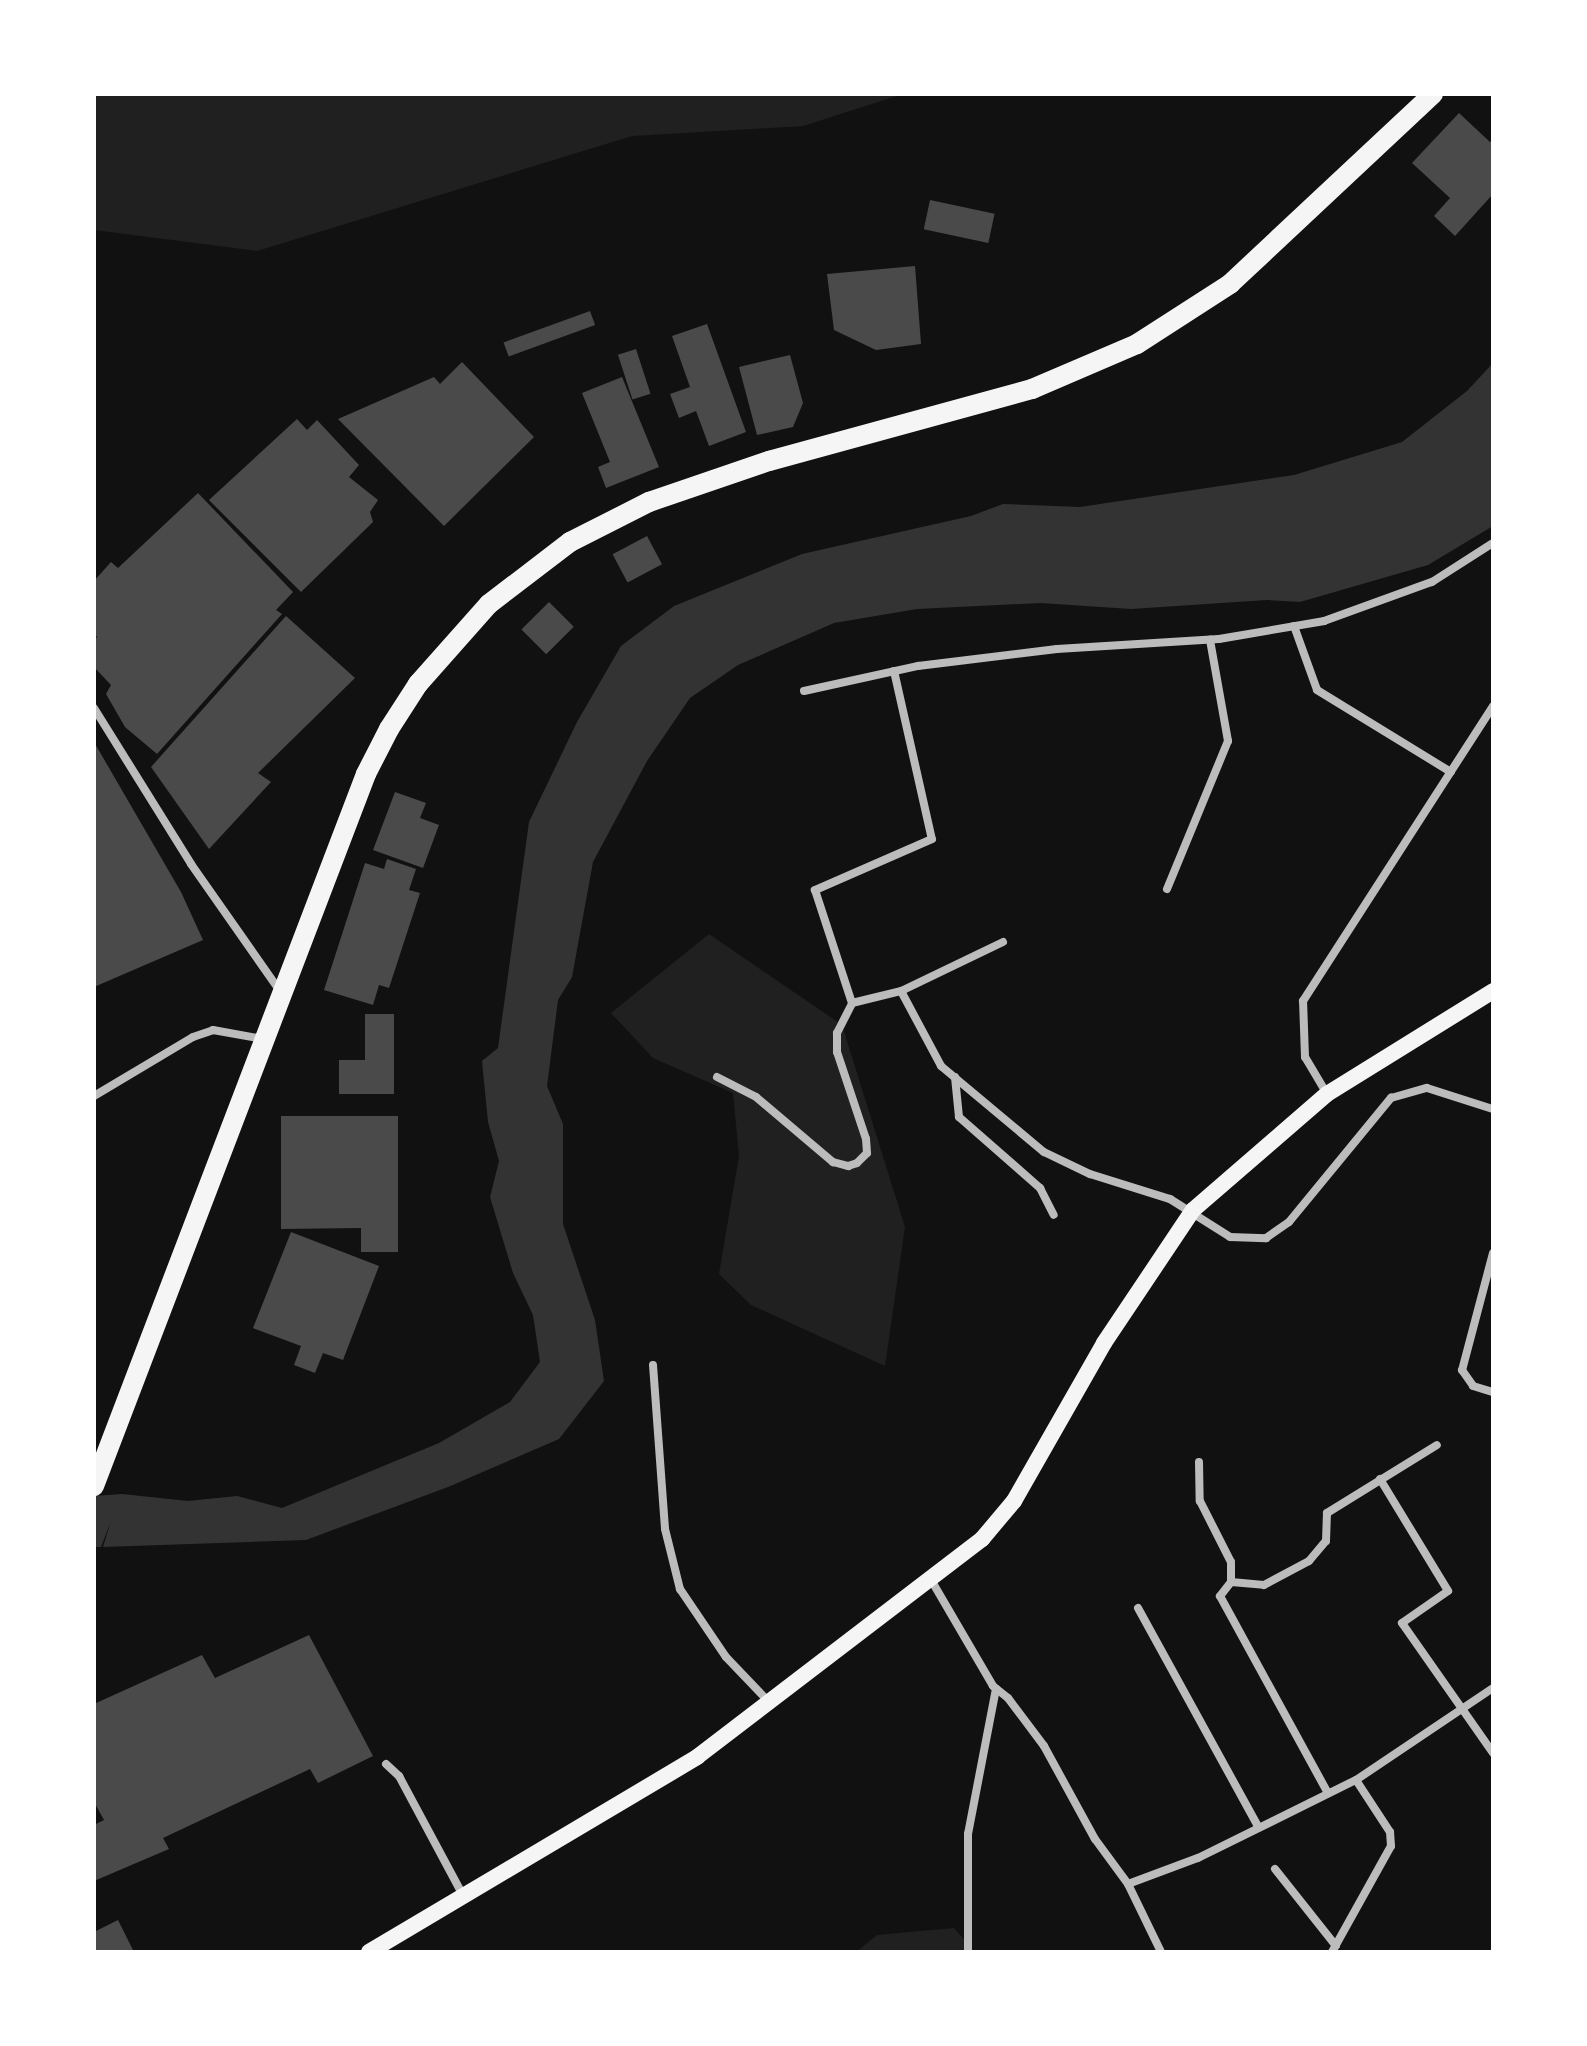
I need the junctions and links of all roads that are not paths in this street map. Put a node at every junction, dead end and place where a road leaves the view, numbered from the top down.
1 (1433, 94) edge
2 (1493, 543) edge
3 (1294, 626) junction
4 (1210, 640) junction
5 (894, 671) junction
6 (804, 691) dead end
7 (1493, 706) edge
8 (94, 708) edge
9 (1451, 772) junction
10 (1167, 889) dead end
11 (1003, 942) dead end
12 (281, 991) junction
13 (901, 991) junction
14 (1493, 991) edge
15 (852, 1003) junction
16 (264, 1039) junction
17 (717, 1077) dead end
18 (955, 1077) junction
19 (1327, 1094) junction
20 (94, 1096) edge
21 (1493, 1109) edge
22 (1193, 1210) junction
23 (1054, 1215) dead end
24 (1493, 1253) edge
25 (653, 1365) dead end
26 (1493, 1392) edge
27 (1437, 1445) dead end
28 (1199, 1462) dead end
29 (1380, 1479) junction
30 (94, 1486) edge
31 (930, 1578) junction
32 (1231, 1582) junction
33 (1138, 1608) dead end
34 (1493, 1688) edge
35 (996, 1689) junction
36 (771, 1704) junction
37 (1461, 1711) junction
38 (1493, 1753) edge
39 (386, 1764) dead end
40 (1356, 1780) junction
41 (1328, 1793) junction
42 (1258, 1826) junction
43 (1275, 1869) dead end
44 (1128, 1884) junction
45 (464, 1898) junction
46 (1334, 1949) edge
47 (369, 1952) edge
48 (968, 1952) edge
49 (1161, 1952) edge

1 - 12 highway
2 - 3 street
3 - 4 street
3 - 9 street
4 - 5 street
4 - 10 street
5 - 6 street
5 - 15 street
7 - 9 street
8 - 12 street
9 - 19 street
11 - 13 street
12 - 16 highway
13 - 15 street
13 - 18 street
14 - 19 main road
15 - 17 street
16 - 20 street
16 - 30 highway
18 - 22 street
18 - 23 street
19 - 22 main road
21 - 22 street
22 - 31 main road
24 - 26 street
25 - 36 street
27 - 29 street
28 - 32 street
29 - 32 street
29 - 37 street
31 - 35 street
31 - 36 main road
32 - 41 street
33 - 42 street
34 - 37 street
35 - 44 street
35 - 48 street
36 - 45 main road
37 - 38 street
37 - 40 street
39 - 45 street
40 - 41 street
40 - 46 street
41 - 42 street
42 - 44 street
43 - 46 street
44 - 49 street
45 - 47 main road

